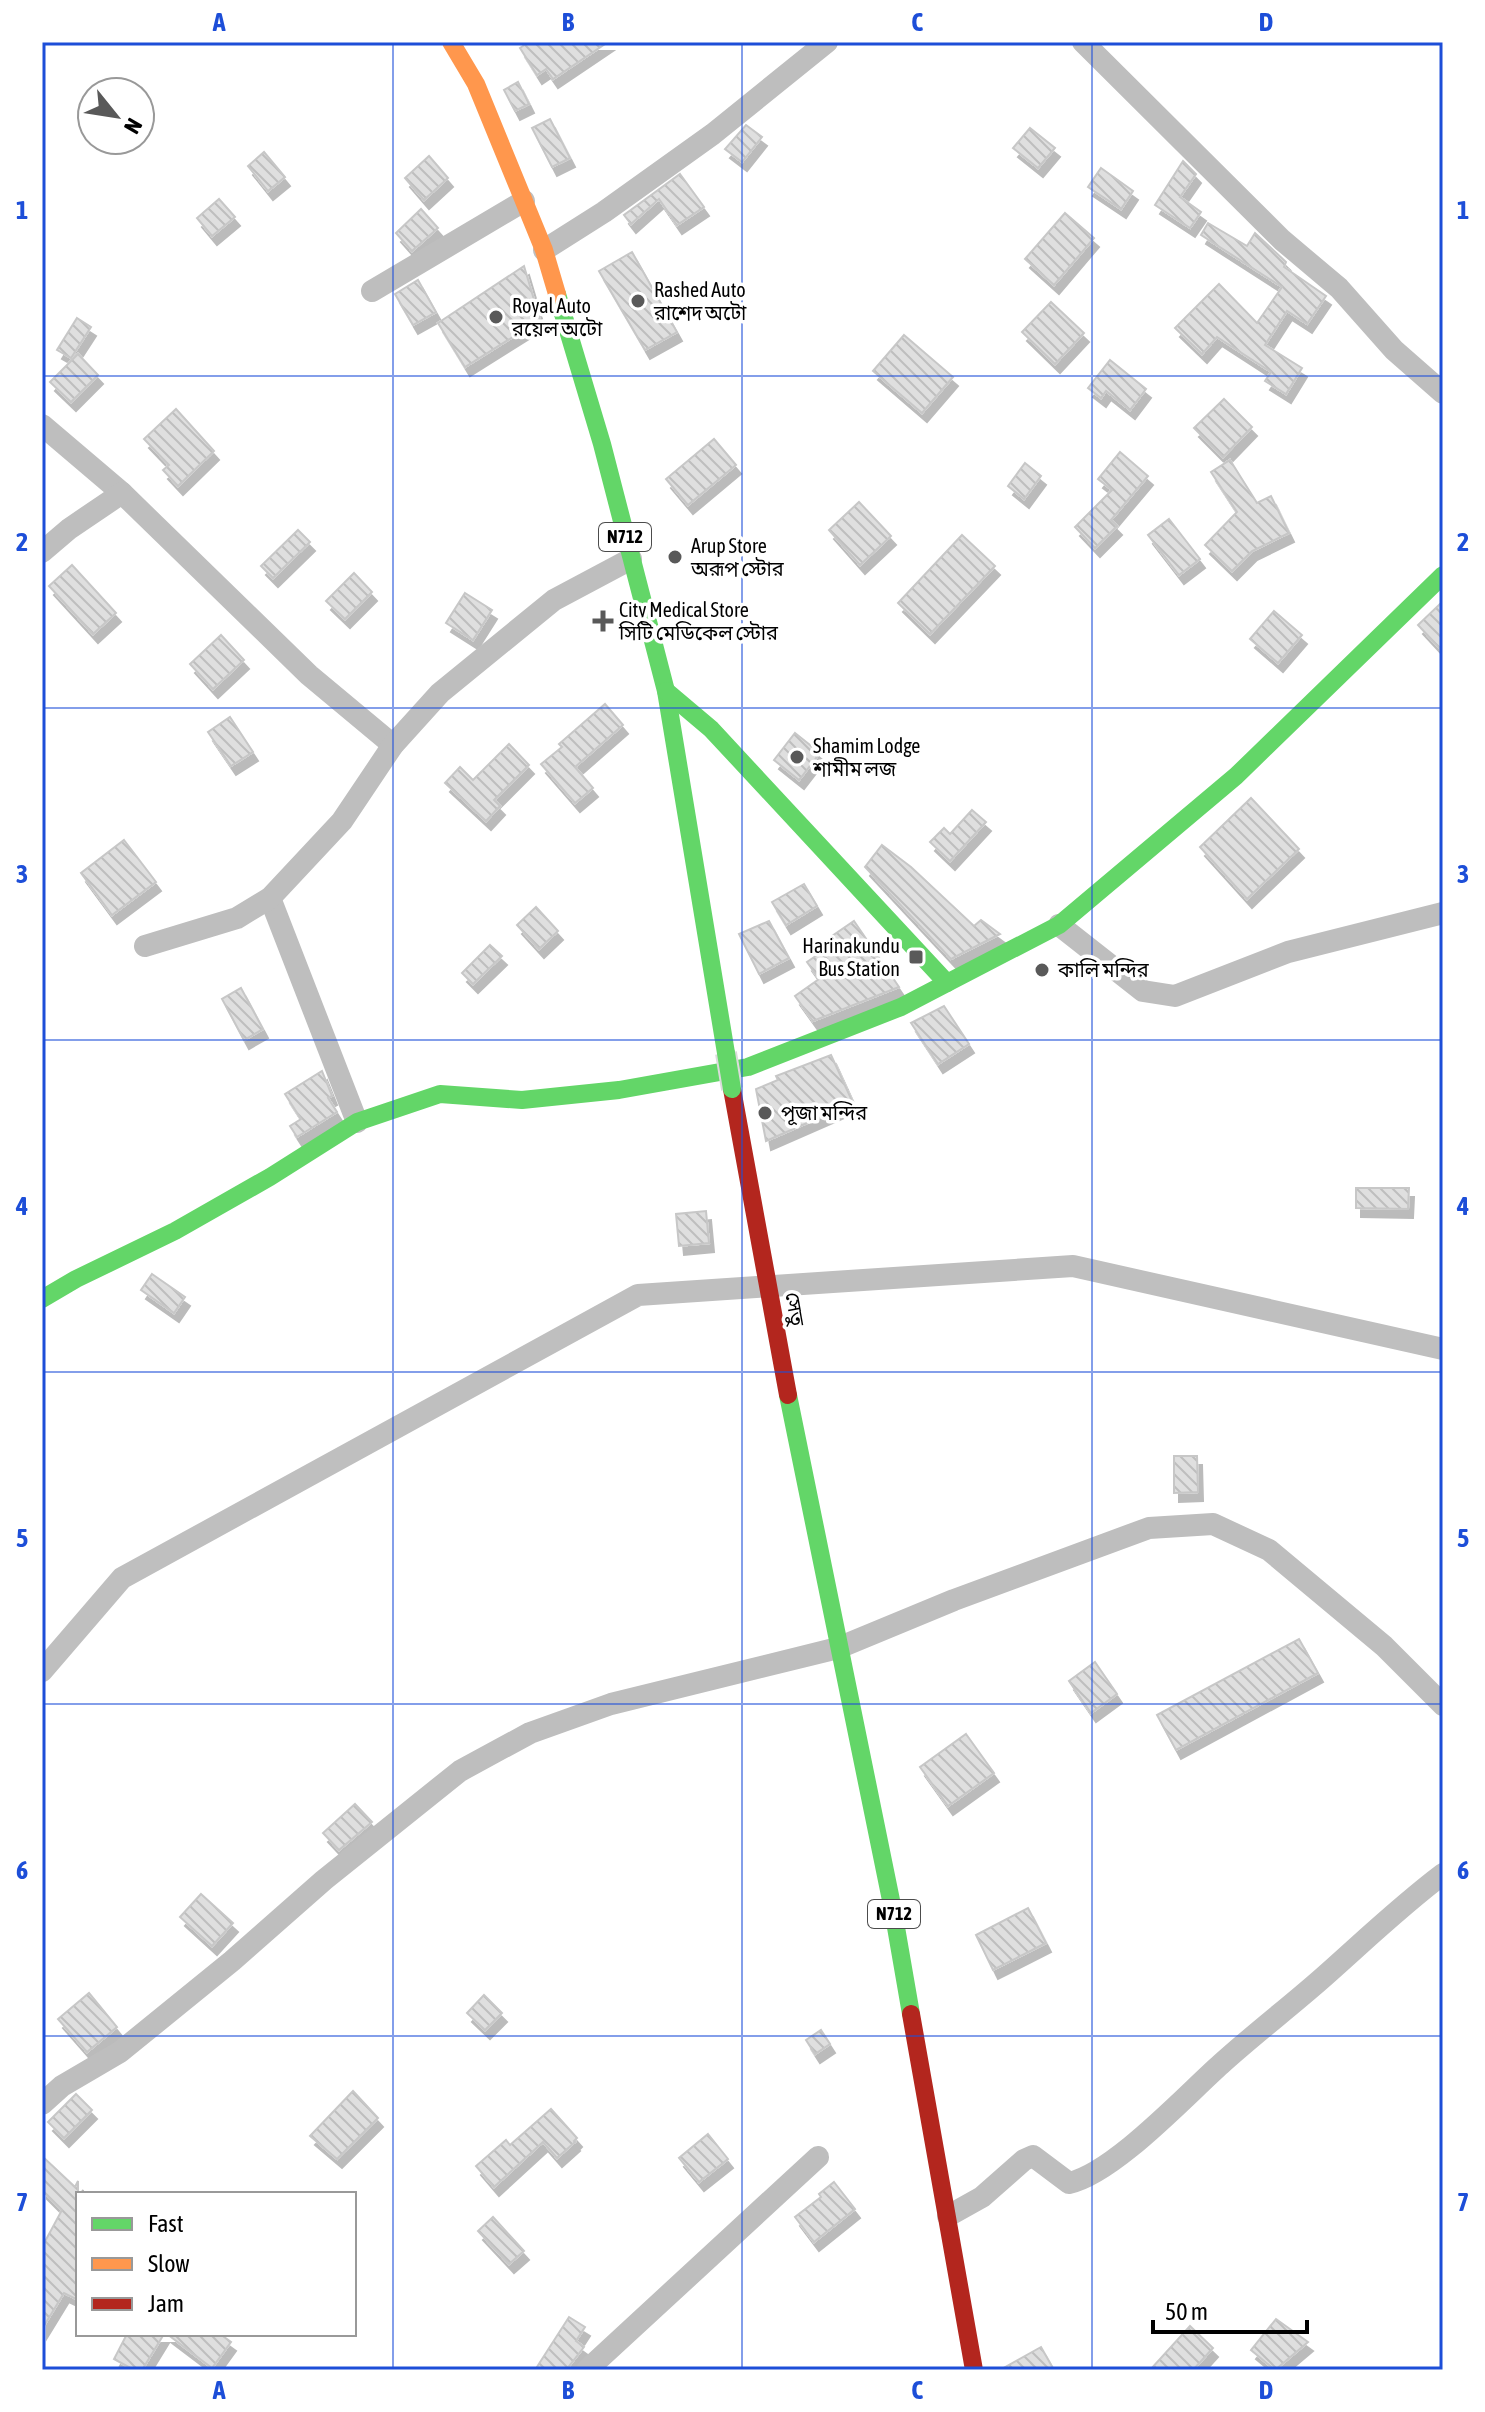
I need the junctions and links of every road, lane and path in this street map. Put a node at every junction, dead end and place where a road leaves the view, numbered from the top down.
1 (451, 42) edge
2 (827, 42) edge
3 (1083, 42) edge
4 (524, 201) junction
5 (544, 250) junction
6 (372, 291) dead end
7 (1443, 393) edge
8 (42, 425) edge
9 (122, 493) junction
10 (42, 552) edge
11 (631, 559) junction
12 (1443, 575) edge
13 (666, 691) junction
14 (393, 745) junction
15 (270, 898) junction
16 (1443, 913) edge
17 (1059, 925) junction
18 (145, 946) dead end
19 (947, 983) junction
20 (357, 1122) junction
21 (42, 1299) edge
22 (838, 1648) junction
23 (1443, 1705) edge
24 (1443, 1874) edge
25 (42, 2104) edge
26 (818, 2157) dead end
27 (948, 2216) junction
28 (587, 2370) edge
29 (974, 2370) edge

1 - 4 main road, N712
2 - 5 street
3 - 7 street
4 - 5 main road, N712
4 - 6 street
5 - 11 main road, N712
8 - 9 street
9 - 10 street
9 - 14 street
11 - 13 main road, N712
11 - 14 street
12 - 17 main road
13 - 19 main road
13 - 22 main road, সেতু / N712, bridge
14 - 15 street
15 - 18 street
15 - 20 street
16 - 17 street
17 - 19 main road
19 - 20 main road
20 - 21 main road
22 - 23 street
22 - 25 street
22 - 27 main road, N712
24 - 27 street
26 - 28 street
27 - 29 main road, N712

